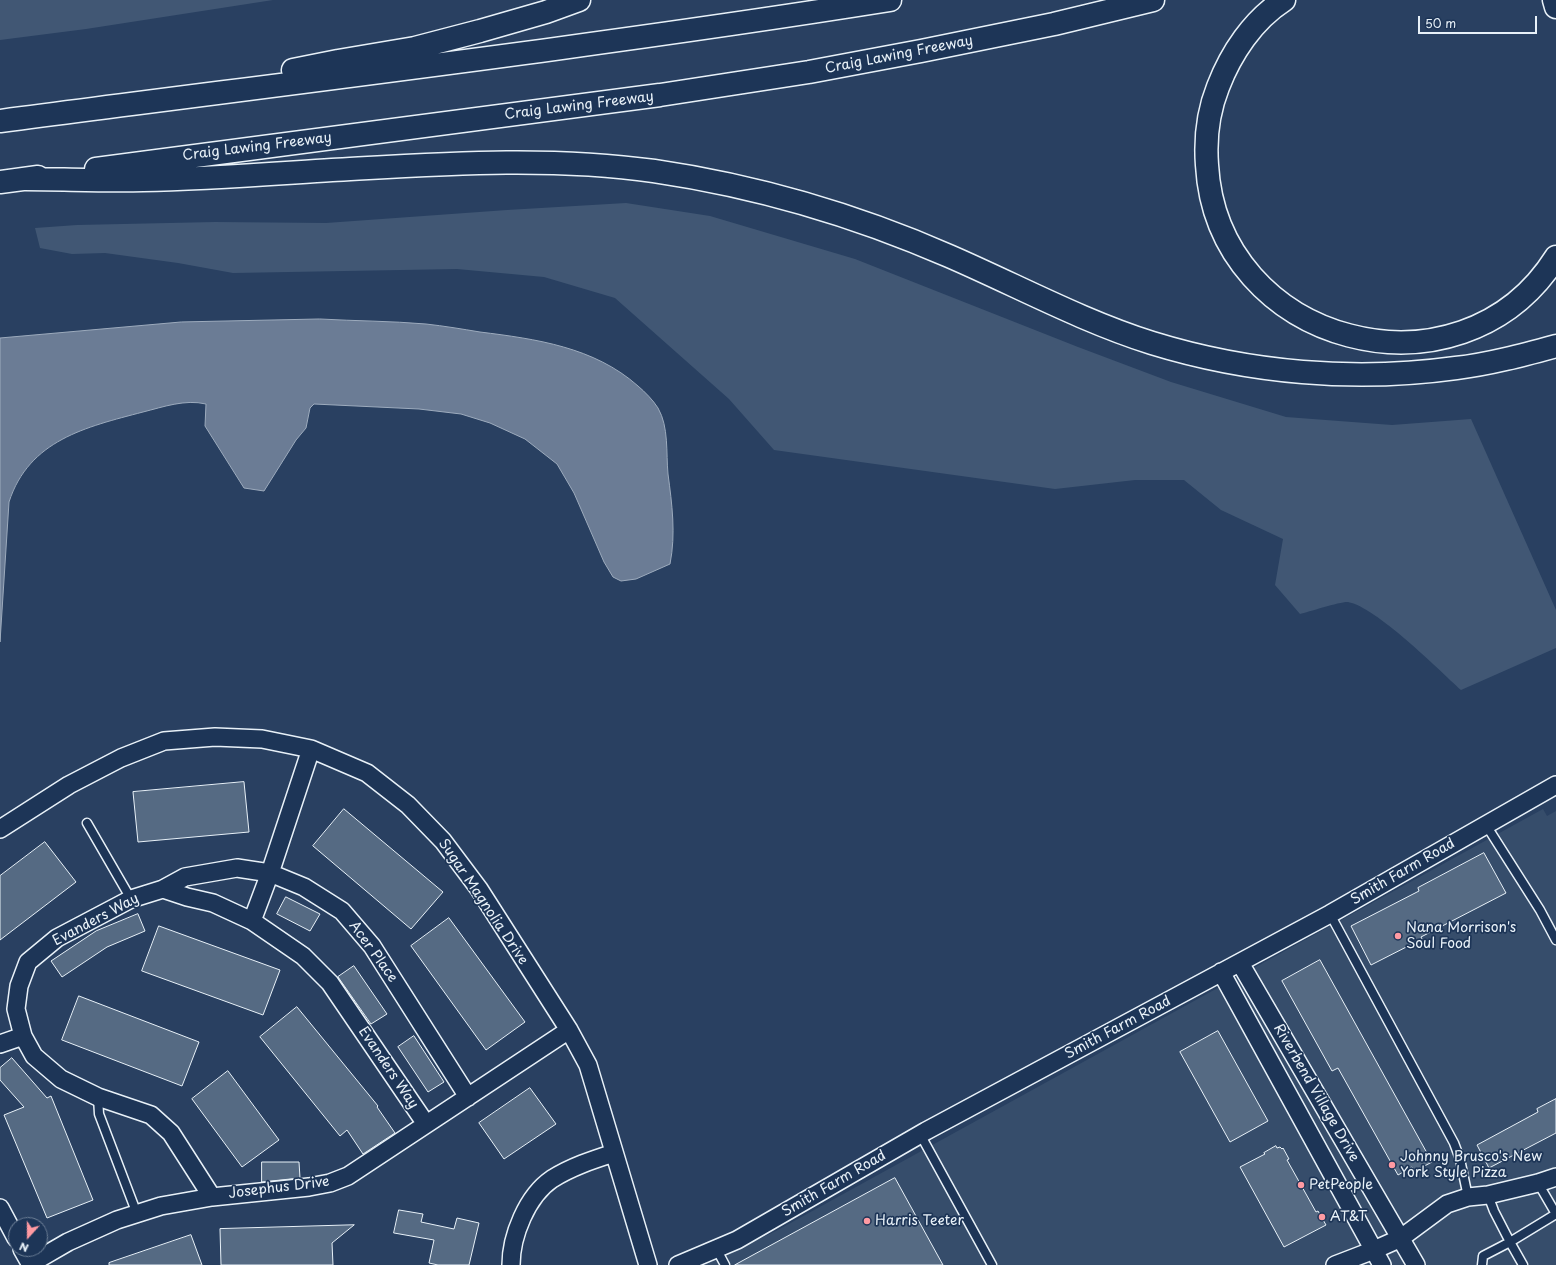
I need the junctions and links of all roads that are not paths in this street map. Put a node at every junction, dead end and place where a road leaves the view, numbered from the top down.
1 (579, 0) edge
2 (890, 0) edge
3 (1153, 0) edge
4 (1284, 0) edge
5 (1554, 0) edge
6 (1556, 7) edge
7 (128, 104) junction
8 (0, 121) edge
9 (25, 179) junction
10 (0, 182) edge
11 (1556, 257) edge
12 (1556, 346) edge
13 (311, 749) junction
14 (1556, 785) edge
15 (87, 823) dead end
16 (1486, 825) junction
17 (0, 829) edge
18 (270, 873) junction
19 (163, 889) junction
20 (131, 899) junction
21 (1330, 914) junction
22 (252, 920) junction
23 (1556, 940) edge
24 (1240, 962) junction
25 (1221, 972) junction
26 (569, 1030) junction
27 (23, 1036) junction
28 (0, 1044) edge
29 (98, 1097) junction
30 (468, 1097) junction
31 (426, 1124) junction
32 (920, 1134) junction
33 (614, 1153) junction
34 (1556, 1177) edge
35 (1538, 1183) junction
36 (1488, 1195) junction
37 (212, 1197) junction
38 (1468, 1197) junction
39 (0, 1208) edge
40 (137, 1214) junction
41 (1556, 1214) edge
42 (8, 1223) edge
43 (1401, 1238) junction
44 (1510, 1242) junction
45 (717, 1250) junction
46 (1378, 1258) edge
47 (30, 1265) edge
48 (511, 1265) edge
49 (648, 1265) edge
50 (678, 1265) edge
51 (726, 1265) edge
52 (992, 1265) edge
53 (1335, 1265) edge
54 (1416, 1265) edge
55 (1482, 1265) edge
56 (1524, 1265) edge

1 - 7 highway
2 - 7 highway
3 - 9 highway, Craig Lawing Freeway
4 - 11 highway
5 - 6 highway
7 - 8 highway
9 - 10 highway, Craig Lawing Freeway
9 - 12 highway
13 - 17 street, Sugar Magnolia Drive
13 - 18 street
13 - 26 street, Sugar Magnolia Drive
14 - 16 street, Smith Farm Road
15 - 20 lane
16 - 21 street, Smith Farm Road
16 - 23 lane
18 - 19 street, Acer Place
18 - 22 street
18 - 30 street, Acer Place
19 - 20 street, Evanders Way
19 - 22 street, Evanders Way
20 - 27 street, Evanders Way
21 - 24 street, Smith Farm Road
21 - 38 lane
22 - 31 street, Evanders Way
24 - 25 street, Smith Farm Road
24 - 43 street, Riverbend Village Drive
25 - 32 street, Smith Farm Road
25 - 46 street, Riverbend Village Drive
26 - 30 street, Josephus Drive
26 - 33 street, Sugar Magnolia Drive
27 - 28 street
27 - 29 street, Evanders Way
29 - 37 street, Evanders Way
29 - 40 lane
30 - 31 street, Josephus Drive
31 - 37 street, Josephus Drive
32 - 45 street, Smith Farm Road
32 - 52 lane
33 - 48 street
33 - 49 street, Sugar Magnolia Drive
34 - 35 street
35 - 36 street
35 - 41 lane
36 - 38 street
36 - 44 lane
37 - 40 street, Josephus Drive
38 - 43 street
39 - 42 street
40 - 47 street, Josephus Drive
41 - 44 lane
43 - 46 street
43 - 54 street, Riverbend Village Drive
44 - 55 lane
44 - 56 lane
45 - 50 street, Smith Farm Road
45 - 51 lane
46 - 53 street

